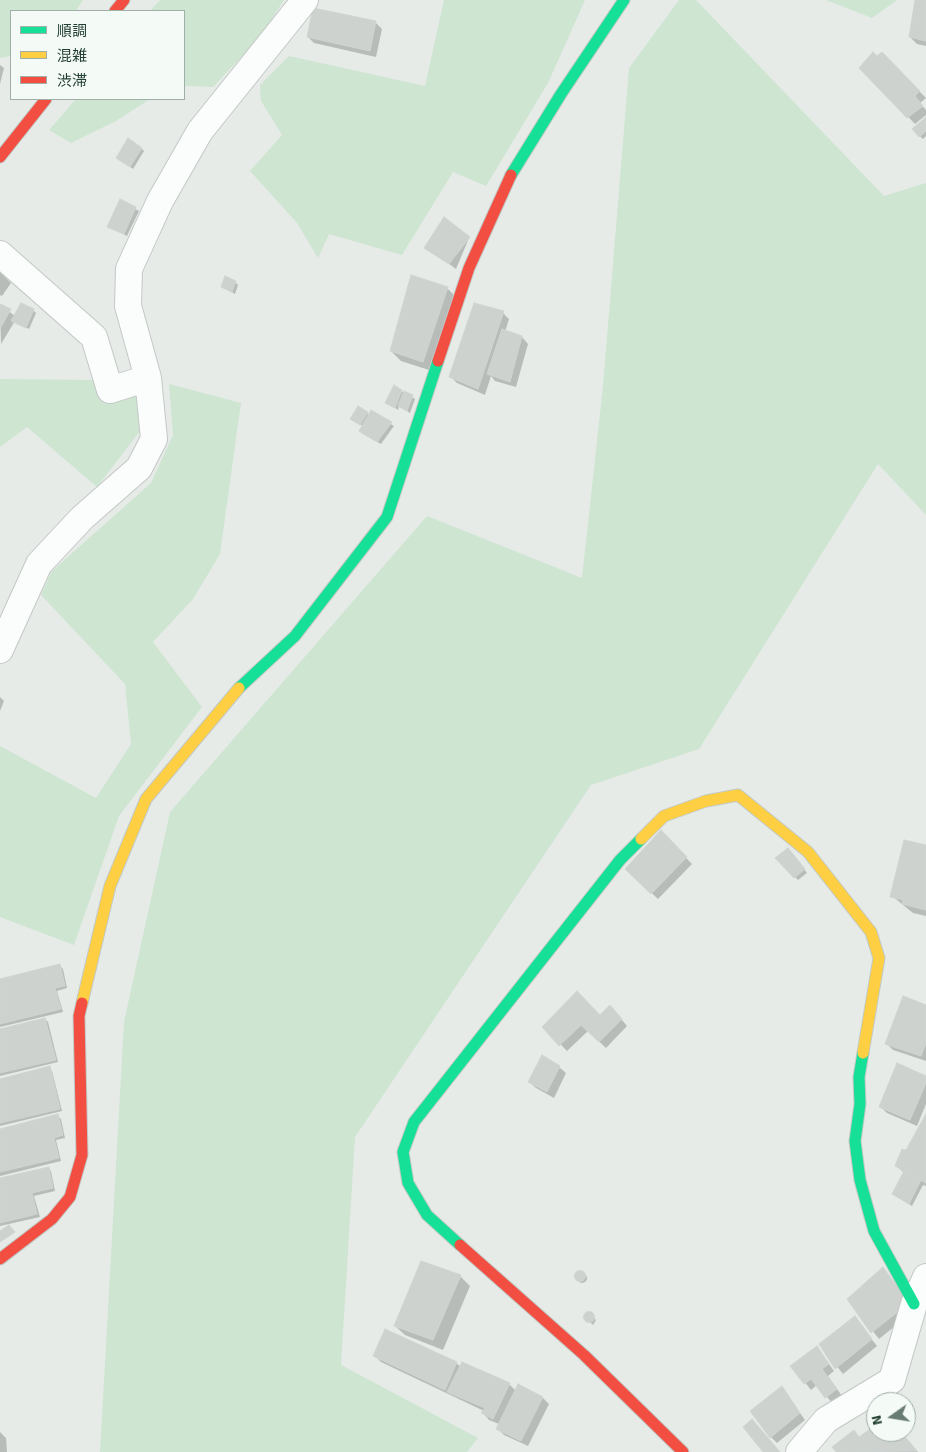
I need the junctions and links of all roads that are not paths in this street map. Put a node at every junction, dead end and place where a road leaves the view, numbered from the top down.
1 (124, 0) edge
2 (305, 0) edge
3 (624, 0) edge
4 (116, 10) edge
5 (45, 100) edge
6 (0, 157) edge
7 (0, 254) edge
8 (148, 378) junction
9 (0, 650) edge
10 (0, 1259) edge
11 (926, 1278) edge
12 (914, 1304) junction
13 (683, 1452) edge
14 (800, 1452) edge

1 - 4 street
2 - 8 street
3 - 10 street
5 - 6 street
7 - 8 street
8 - 9 street
11 - 12 street
12 - 13 street
12 - 14 street

